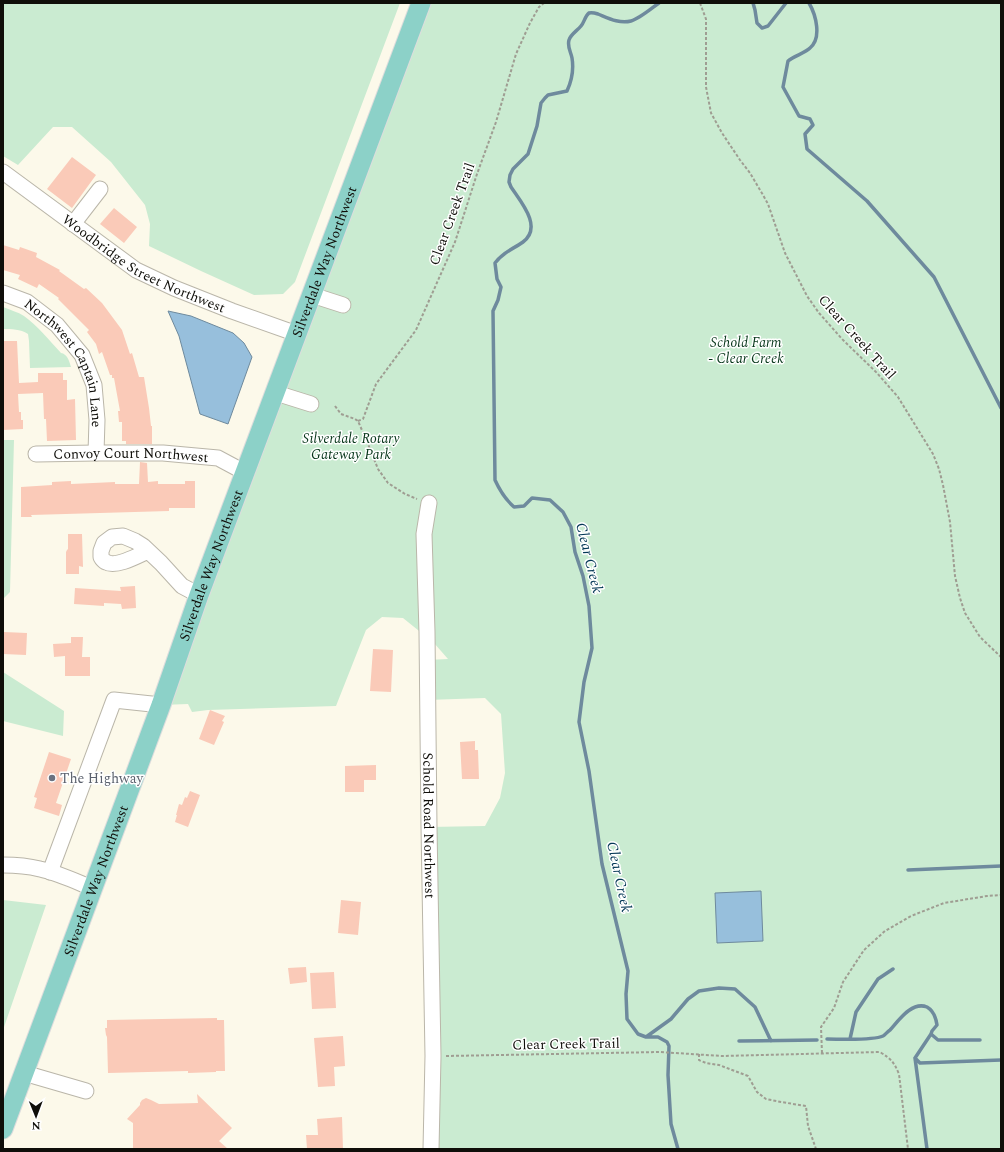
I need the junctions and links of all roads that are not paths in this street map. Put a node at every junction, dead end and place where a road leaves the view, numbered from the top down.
1 (421, 3) edge
2 (3, 172) edge
3 (100, 189) dead end
4 (73, 224) junction
5 (3, 293) edge
6 (312, 294) junction
7 (343, 304) dead end
8 (297, 334) junction
9 (276, 393) junction
10 (311, 404) dead end
11 (96, 453) junction
12 (36, 454) dead end
13 (246, 474) junction
14 (429, 503) road end
15 (148, 551) dead end
16 (199, 595) junction
17 (161, 705) junction
18 (3, 865) edge
19 (50, 872) junction
20 (92, 888) junction
21 (24, 1073) junction
22 (86, 1091) dead end
23 (7, 1106) edge
24 (3, 1129) edge
25 (432, 1149) edge

1 - 6 main road, Silverdale Way Northwest
2 - 4 street, Woodbridge Street Northwest
3 - 4 street
4 - 8 street, Woodbridge Street Northwest
5 - 11 street, Northwest Captain Lane
6 - 7 street
6 - 8 main road, Silverdale Way Northwest
8 - 9 main road, Silverdale Way Northwest
9 - 10 street
9 - 13 main road, Silverdale Way Northwest
11 - 12 street, Convoy Court Northwest
11 - 13 street, Convoy Court Northwest
13 - 16 main road, Silverdale Way Northwest
14 - 25 street, Schold Road Northwest
15 - 16 street
16 - 17 main road, Silverdale Way Northwest
17 - 19 street
17 - 20 main road, Silverdale Way Northwest
18 - 19 street
19 - 20 street
20 - 21 main road, Silverdale Way Northwest
21 - 22 street
21 - 23 main road, Silverdale Way Northwest
23 - 24 main road, Silverdale Way Northwest

